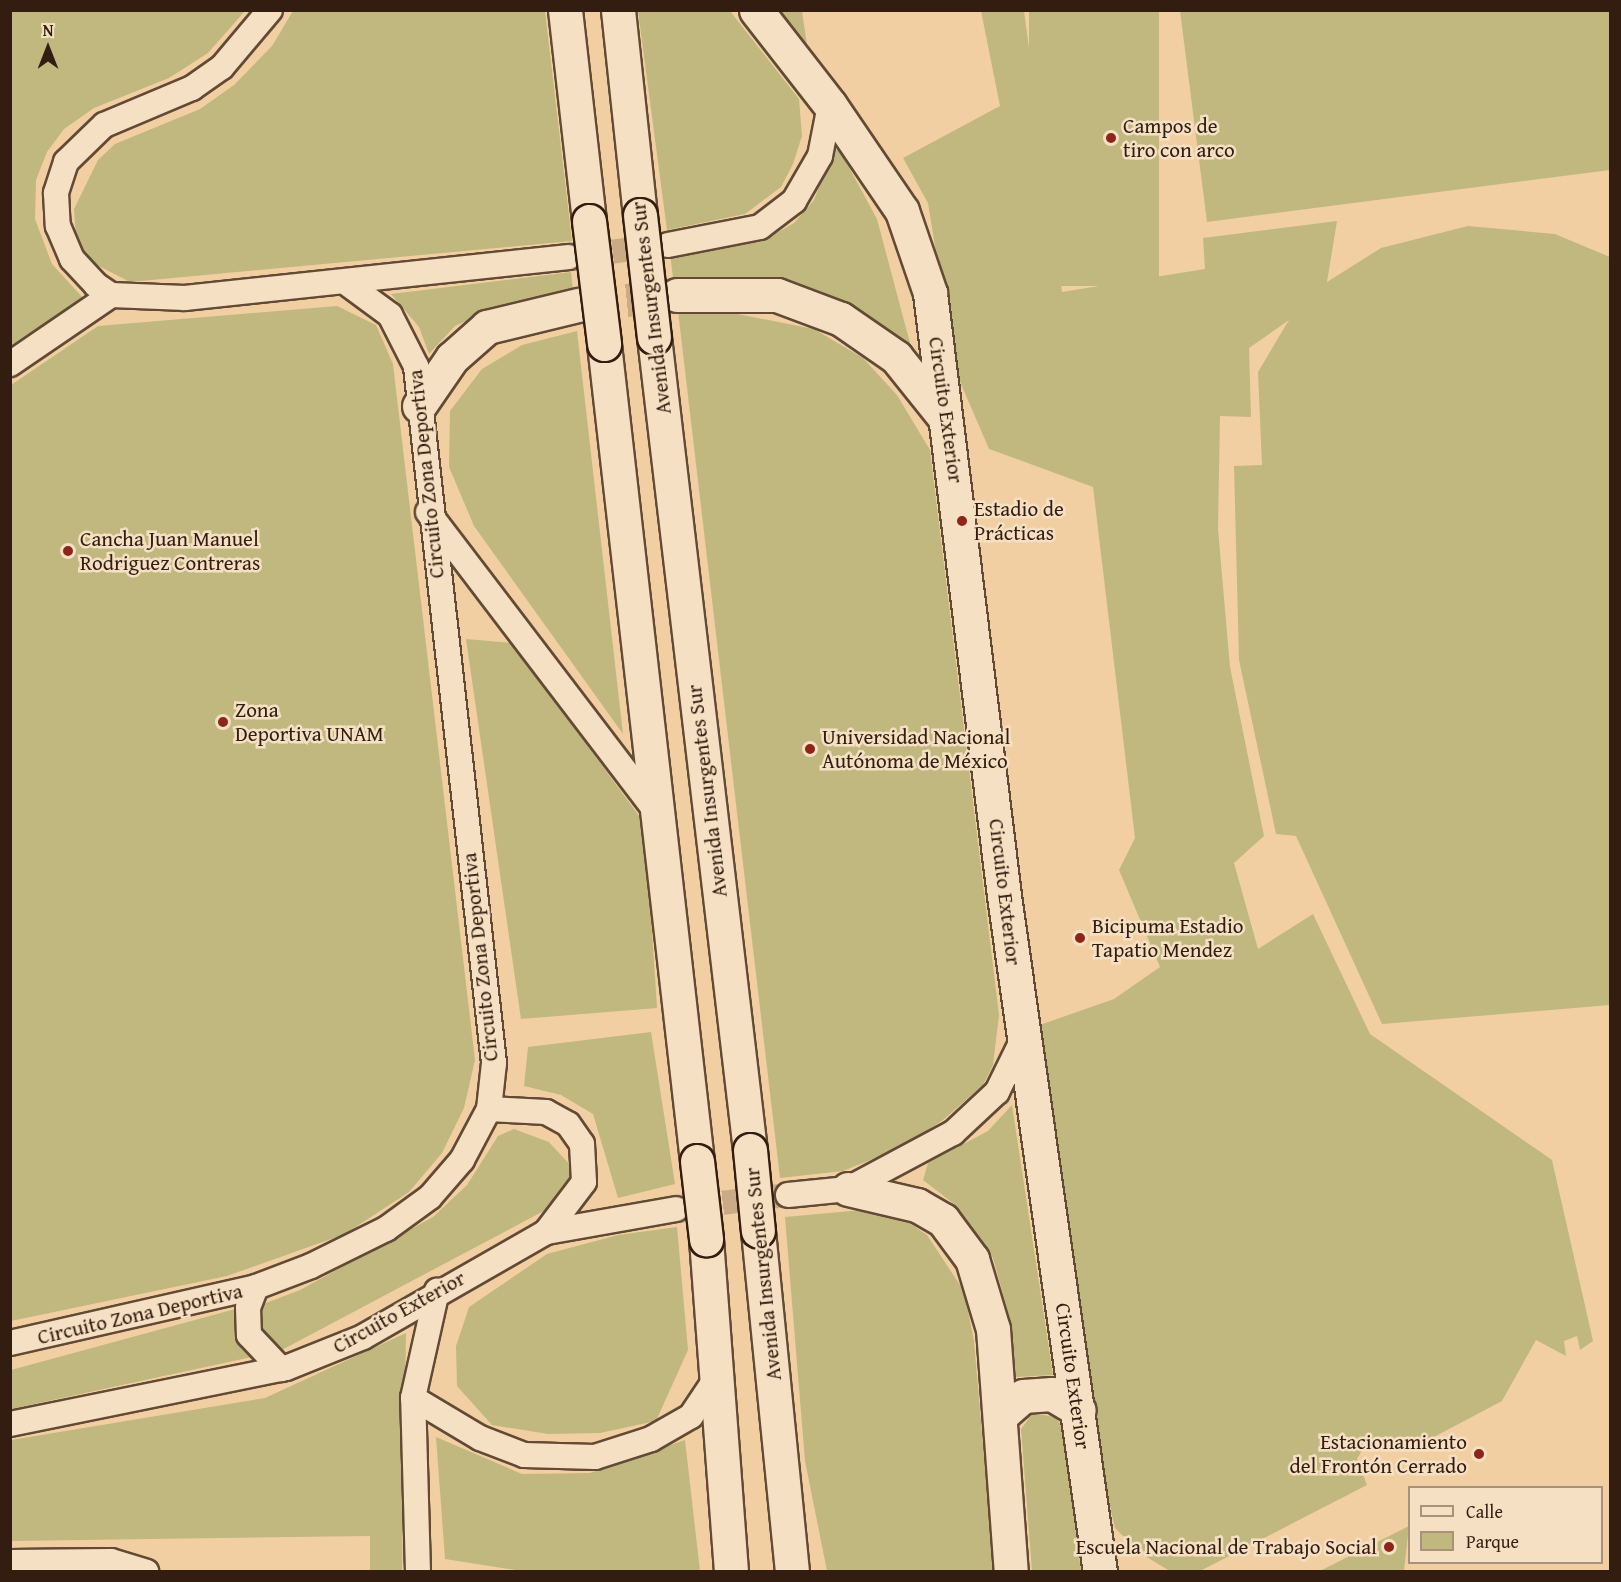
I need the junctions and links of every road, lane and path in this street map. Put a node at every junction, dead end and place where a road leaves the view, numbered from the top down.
1 (270, 10) edge
2 (565, 10) edge
3 (618, 10) edge
4 (756, 10) edge
5 (830, 105) junction
6 (668, 245) tunnel mouth
7 (569, 257) tunnel mouth
8 (345, 282) junction
9 (111, 295) junction
10 (677, 295) tunnel mouth
11 (578, 305) tunnel mouth
12 (10, 364) edge
13 (419, 406) junction
14 (945, 418) junction
15 (428, 512) junction
16 (658, 814) junction
17 (1024, 1037) junction
18 (489, 1109) junction
19 (848, 1189) junction
20 (788, 1195) tunnel mouth
21 (676, 1209) tunnel mouth
22 (546, 1232) junction
23 (256, 1287) junction
24 (437, 1291) junction
25 (10, 1343) edge
26 (281, 1369) junction
27 (717, 1377) junction
28 (413, 1398) junction
29 (1079, 1410) junction
30 (1000, 1416) junction
31 (10, 1424) edge
32 (788, 1498) junction
33 (10, 1562) edge
34 (146, 1572) edge
35 (418, 1572) edge
36 (731, 1572) edge
37 (792, 1572) edge
38 (803, 1572) edge
39 (1011, 1572) edge
40 (1100, 1572) edge

1 - 9 street
2 - 16 main road, bridge
3 - 32 main road, Avenida Insurgentes Sur, bridge
4 - 5 main road, Circuito Exterior
5 - 6 street
5 - 14 main road, Circuito Exterior
7 - 8 street
8 - 9 street
8 - 13 street, Circuito Zona Deportiva
9 - 12 street
10 - 14 main road
11 - 13 main road
13 - 15 street, Circuito Zona Deportiva
14 - 17 main road, Circuito Exterior
15 - 16 street
15 - 18 street, Circuito Zona Deportiva
16 - 27 main road, bridge
17 - 19 street
17 - 29 main road, Circuito Exterior
18 - 22 street
18 - 23 street, Circuito Zona Deportiva
19 - 20 street
19 - 30 main road
21 - 22 street, Circuito Exterior
22 - 24 street, Circuito Exterior
23 - 25 street, Circuito Zona Deportiva
23 - 26 street
24 - 26 street, Circuito Exterior
24 - 28 street
26 - 31 street, Circuito Exterior
27 - 28 street
27 - 36 main road
28 - 35 street
29 - 30 main road
29 - 40 main road, Circuito Exterior
30 - 39 main road
32 - 37 main road, Avenida Insurgentes Sur
32 - 38 main road
33 - 34 street

